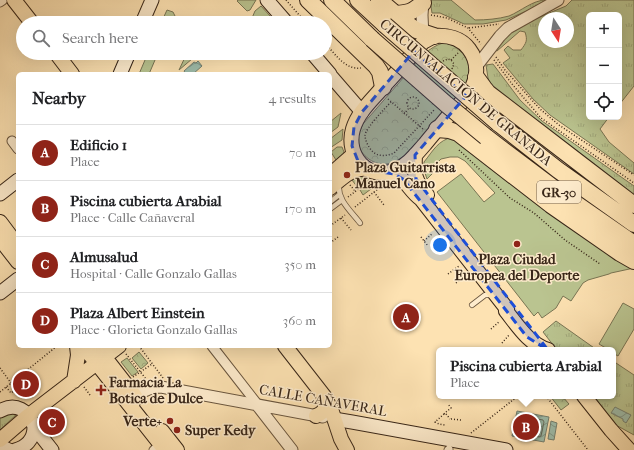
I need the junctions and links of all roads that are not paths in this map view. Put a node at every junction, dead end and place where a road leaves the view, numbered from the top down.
1 (152, 0) edge
2 (267, 0) edge
3 (308, 0) edge
4 (332, 0) edge
5 (358, 0) edge
6 (380, 0) edge
7 (558, 0) edge
8 (423, 1) edge
9 (6, 2) edge
10 (23, 16) edge
11 (145, 16) edge
12 (281, 16) edge
13 (324, 16) edge
14 (390, 20) junction
15 (332, 23) edge
16 (430, 37) junction
17 (61, 60) edge
18 (126, 60) edge
19 (318, 60) edge
20 (70, 72) edge
21 (121, 72) edge
22 (328, 72) edge
23 (476, 72) junction
24 (332, 76) edge
25 (384, 93) junction
26 (362, 112) junction
27 (432, 130) junction
28 (12, 141) dead end
29 (16, 146) edge
30 (354, 154) junction
31 (415, 155) junction
32 (384, 172) junction
33 (368, 174) junction
34 (16, 182) edge
35 (337, 184) edge
36 (415, 190) junction
37 (0, 194) edge
38 (332, 197) edge
39 (343, 200) junction
40 (634, 205) edge
41 (332, 208) edge
42 (0, 222) edge
43 (360, 223) dead end
44 (634, 224) edge
45 (12, 239) edge
46 (634, 244) edge
47 (16, 254) edge
48 (634, 261) edge
49 (16, 281) edge
50 (486, 289) junction
51 (0, 293) edge
52 (485, 295) junction
53 (491, 295) junction
54 (472, 305) dead end
55 (504, 316) junction
56 (541, 347) edge
57 (546, 347) edge
58 (78, 348) edge
59 (88, 348) edge
60 (214, 348) edge
61 (287, 348) edge
62 (123, 350) edge
63 (99, 352) edge
64 (79, 384) junction
65 (586, 399) edge
66 (326, 400) junction
67 (134, 403) junction
68 (257, 405) junction
69 (2, 408) edge
70 (282, 410) junction
71 (316, 416) junction
72 (266, 417) junction
73 (334, 419) junction
74 (31, 421) junction
75 (604, 424) junction
76 (0, 440) edge
77 (0, 446) edge
78 (9, 450) edge
79 (14, 450) edge
80 (52, 450) edge
81 (157, 450) edge
82 (177, 450) edge
83 (292, 450) edge
84 (347, 450) edge
85 (506, 450) edge
86 (615, 450) edge
87 (629, 450) edge

1 - 11 main road
2 - 12 main road
3 - 13 highway
4 - 46 highway, CIRCUNVALACIÓN DE GRANADA / GR-30, bridge
5 - 14 highway, CIRCUNVALACIÓN DE GRANADA / GR-30
6 - 14 highway
7 - 23 street
8 - 14 highway
8 - 16 street
8 - 16 street
9 - 10 main road
14 - 16 highway
14 - 44 highway, CIRCUNVALACIÓN DE GRANADA / GR-30, bridge
15 - 25 highway
16 - 23 main road
16 - 25 main road
17 - 20 main road
18 - 21 main road
19 - 22 main road
23 - 27 main road
23 - 40 highway
24 - 26 main road
25 - 26 main road
26 - 30 main road
27 - 31 main road
27 - 48 highway
28 - 29 street
30 - 33 main road
30 - 35 main road
31 - 32 main road
31 - 36 main road
32 - 33 main road
32 - 36 main road
33 - 35 main road
34 - 37 main road
35 - 38 lane
35 - 39 lane
36 - 50 lane
36 - 55 main road
36 - 57 main road
39 - 41 lane
39 - 43 lane
42 - 45 main road
45 - 47 main road
49 - 51 main road
50 - 52 lane
50 - 53 lane
52 - 53 lane
52 - 54 lane
53 - 55 lane
55 - 56 main road
58 - 64 main road
59 - 63 main road
60 - 68 street
61 - 66 main road
62 - 63 main road
63 - 64 main road
63 - 67 main road
64 - 74 main road
65 - 75 main road
66 - 71 main road
66 - 73 main road
67 - 68 street, CALLE CAÑAVERAL
67 - 81 main road
67 - 82 main road
68 - 70 street, CALLE CAÑAVERAL
68 - 72 street
69 - 74 main road
70 - 71 street, CALLE CAÑAVERAL
70 - 72 street
71 - 73 street, CALLE CAÑAVERAL
72 - 83 street
73 - 84 main road
73 - 85 main road, CALLE CAÑAVERAL
74 - 76 main road
74 - 79 main road
74 - 80 main road
75 - 86 main road
75 - 87 main road
77 - 78 main road

